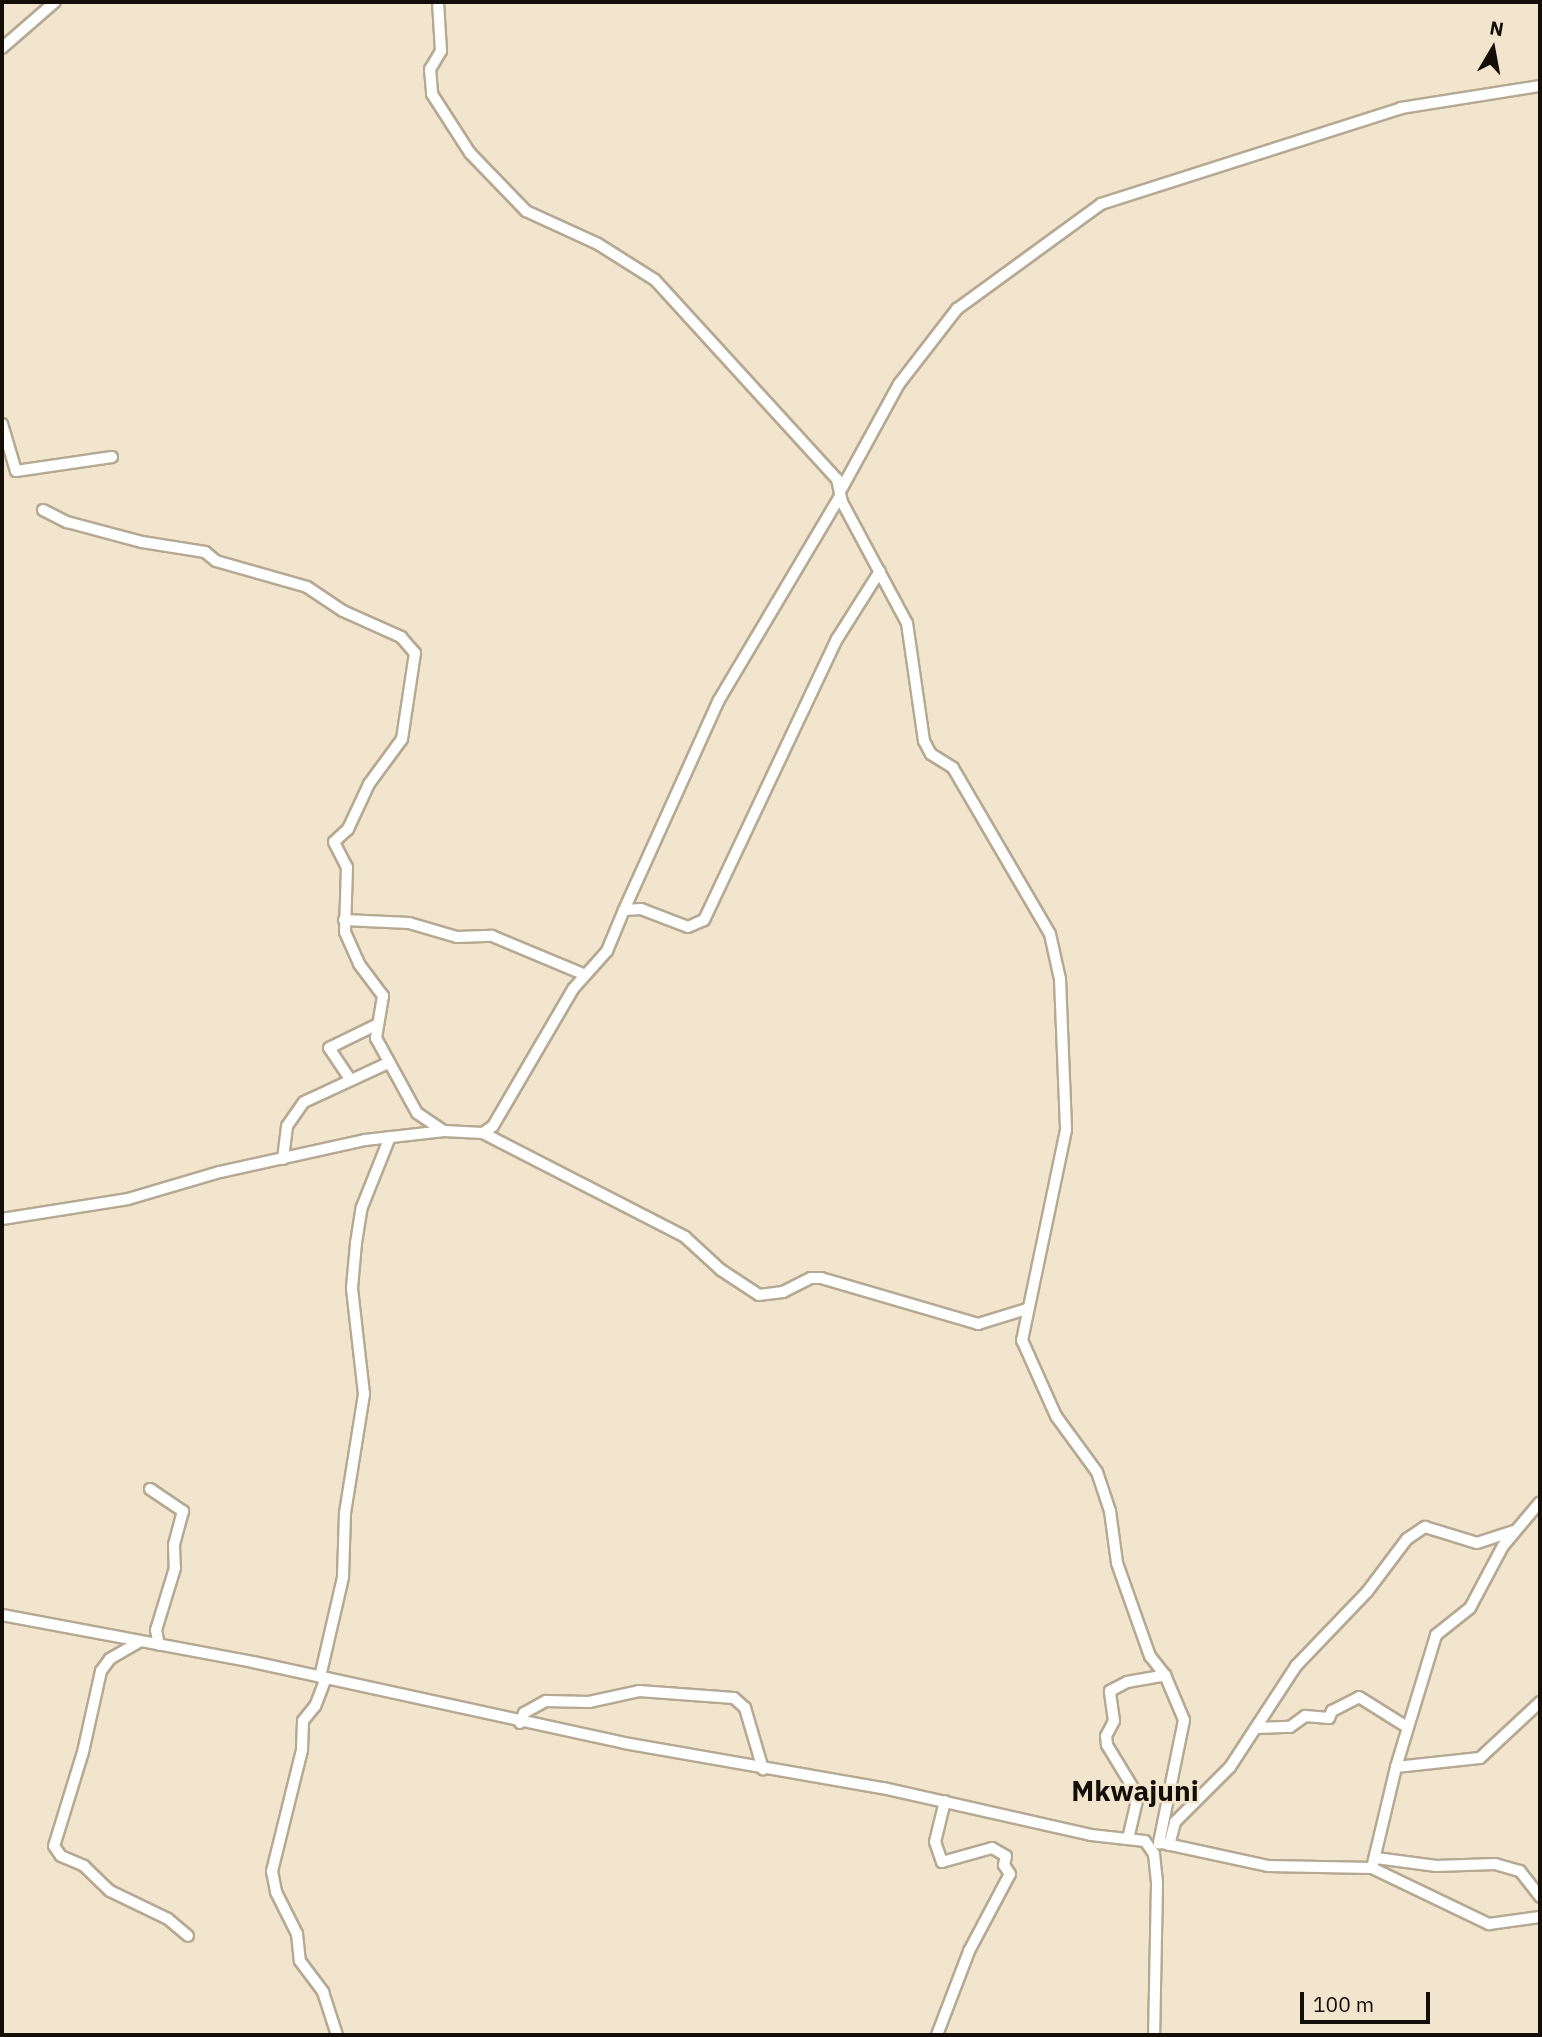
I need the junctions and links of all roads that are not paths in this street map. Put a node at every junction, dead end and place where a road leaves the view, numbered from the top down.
1 (55, 2) edge
2 (439, 2) edge
3 (2, 48) edge
4 (1540, 86) edge
5 (2, 425) edge
6 (112, 457) dead end
7 (841, 492) junction
8 (43, 510) dead end
9 (880, 571) junction
10 (624, 910) junction
11 (344, 920) junction
12 (583, 974) junction
13 (376, 1025) junction
14 (388, 1063) junction
15 (350, 1079) junction
16 (444, 1131) junction
17 (483, 1133) junction
18 (390, 1137) junction
19 (283, 1159) junction
20 (2, 1219) edge
21 (1027, 1309) junction
22 (150, 1489) dead end
23 (1540, 1502) edge
24 (1513, 1531) junction
25 (2, 1615) edge
26 (139, 1642) junction
27 (159, 1645) junction
28 (1165, 1675) junction
29 (323, 1677) junction
30 (1540, 1702) edge
31 (520, 1723) junction
32 (1408, 1727) junction
33 (1257, 1728) junction
34 (1396, 1767) junction
35 (763, 1769) junction
36 (946, 1801) junction
37 (1128, 1839) junction
38 (1146, 1841) junction
39 (1164, 1844) junction
40 (1374, 1863) junction
41 (1540, 1897) edge
42 (1540, 1917) edge
43 (188, 1936) dead end
44 (337, 2035) edge
45 (937, 2035) edge
46 (1154, 2035) edge

1 - 3 street
2 - 7 street
4 - 7 street
5 - 6 street
7 - 9 street
7 - 10 street
8 - 11 street
9 - 10 street
9 - 21 street
10 - 12 street
11 - 12 street
11 - 13 street
12 - 17 street
13 - 14 street
13 - 15 street
14 - 15 street
14 - 16 street
15 - 19 street
16 - 17 street
16 - 18 street
17 - 21 street
18 - 19 street
18 - 29 street
19 - 20 street
21 - 28 street
22 - 27 street
23 - 24 street
24 - 32 street
24 - 33 street
25 - 26 street
26 - 27 street
26 - 43 street
27 - 29 street
28 - 37 street
28 - 39 street
29 - 31 street
29 - 44 street
30 - 34 street
31 - 35 street
31 - 35 street
32 - 33 street
32 - 34 street
33 - 39 street
34 - 40 street
35 - 36 street
36 - 37 street
36 - 45 street
37 - 38 street
38 - 39 street
38 - 46 street
39 - 40 street
40 - 41 street
40 - 42 street

